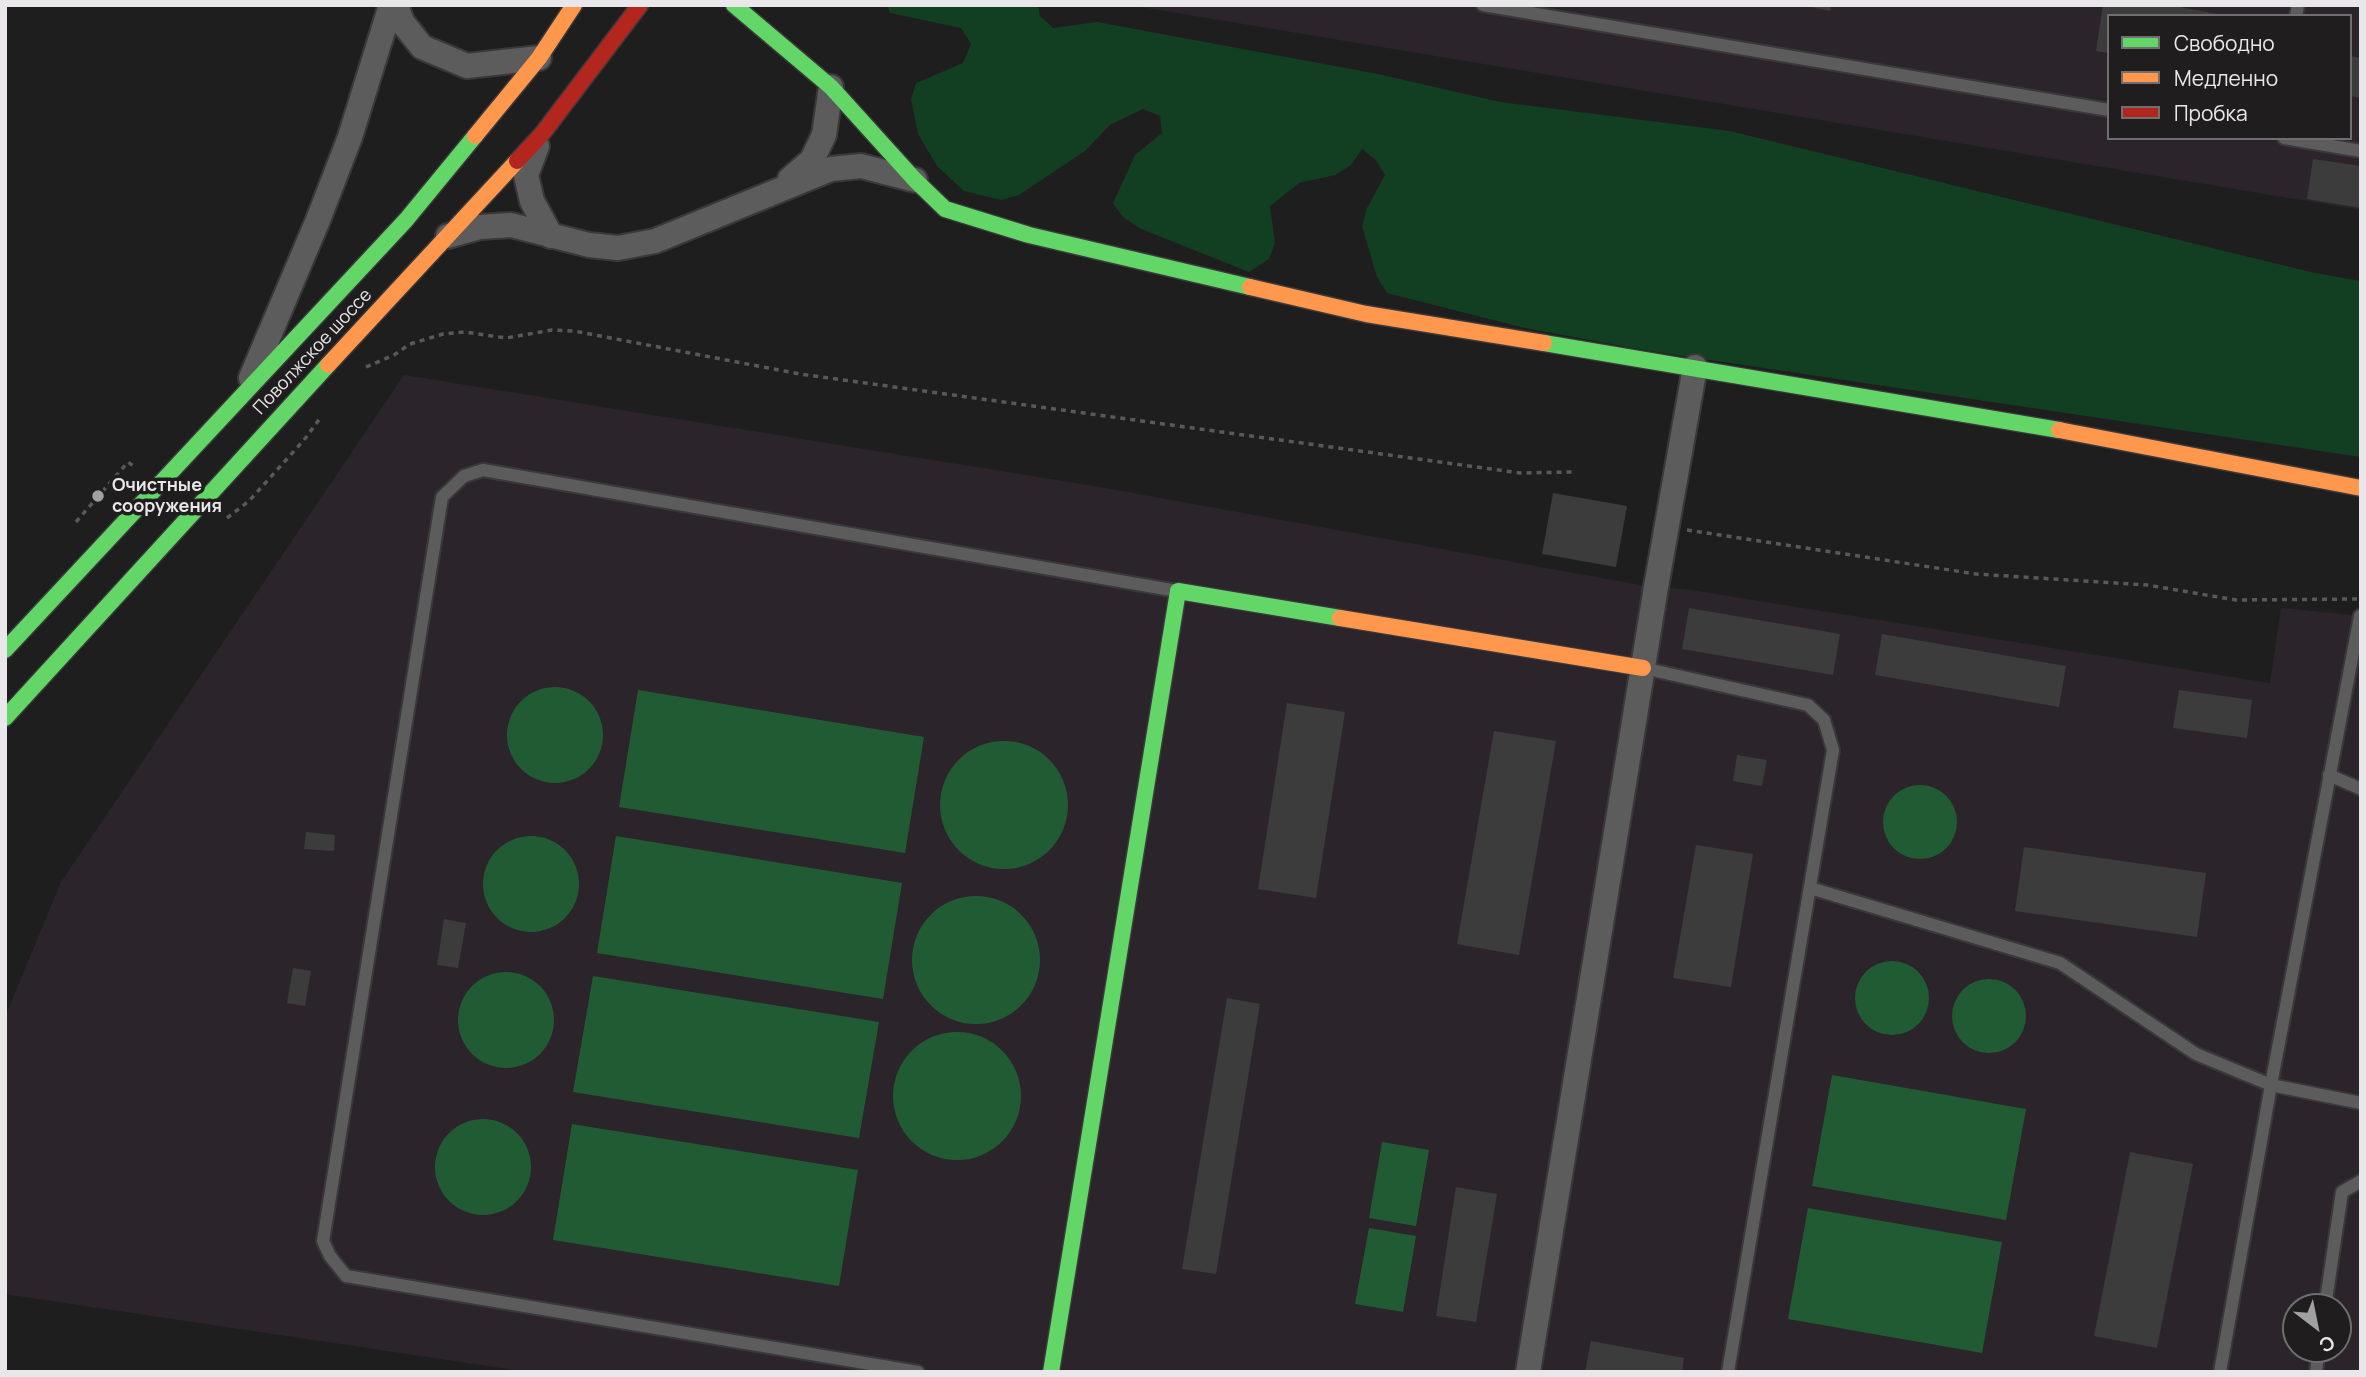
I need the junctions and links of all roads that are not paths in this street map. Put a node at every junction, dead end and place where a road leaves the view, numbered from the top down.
1 (393, 5) edge
2 (574, 5) edge
3 (640, 5) edge
4 (734, 5) edge
5 (1483, 5) edge
6 (539, 58) junction
7 (831, 87) junction
8 (2107, 110) edge
9 (542, 134) junction
10 (2296, 140) edge
11 (2361, 151) edge
12 (915, 180) junction
13 (775, 190) junction
14 (551, 236) junction
15 (444, 237) junction
16 (1695, 367) junction
17 (242, 397) junction
18 (2361, 488) edge
19 (1178, 592) junction
20 (2360, 616) edge
21 (5, 650) edge
22 (1643, 668) junction
23 (5, 718) edge
24 (2329, 775) junction
25 (2361, 789) edge
26 (1810, 888) junction
27 (2271, 1085) junction
28 (2361, 1103) edge
29 (2361, 1181) edge
30 (2327, 1293) edge
31 (918, 1372) edge
32 (1051, 1372) edge
33 (1528, 1372) edge
34 (1728, 1372) edge
35 (2220, 1372) edge

1 - 6 street
1 - 17 street
2 - 6 street, Поволжское шоссе
3 - 9 street, Поволжское шоссе
4 - 7 street
5 - 8 lane
6 - 17 street, Поволжское шоссе
7 - 12 street
7 - 13 street
9 - 14 street
9 - 15 street, Поволжское шоссе
10 - 11 lane
12 - 13 street
12 - 16 street
13 - 14 street
14 - 15 street
15 - 23 street, Поволжское шоссе
16 - 18 street
16 - 22 street
17 - 21 street, Поволжское шоссе
19 - 22 street
19 - 31 lane
19 - 32 street
20 - 24 lane
22 - 26 lane
22 - 33 street
24 - 25 lane
24 - 27 lane
26 - 27 lane
26 - 34 lane
27 - 28 lane
27 - 35 lane
29 - 30 lane

